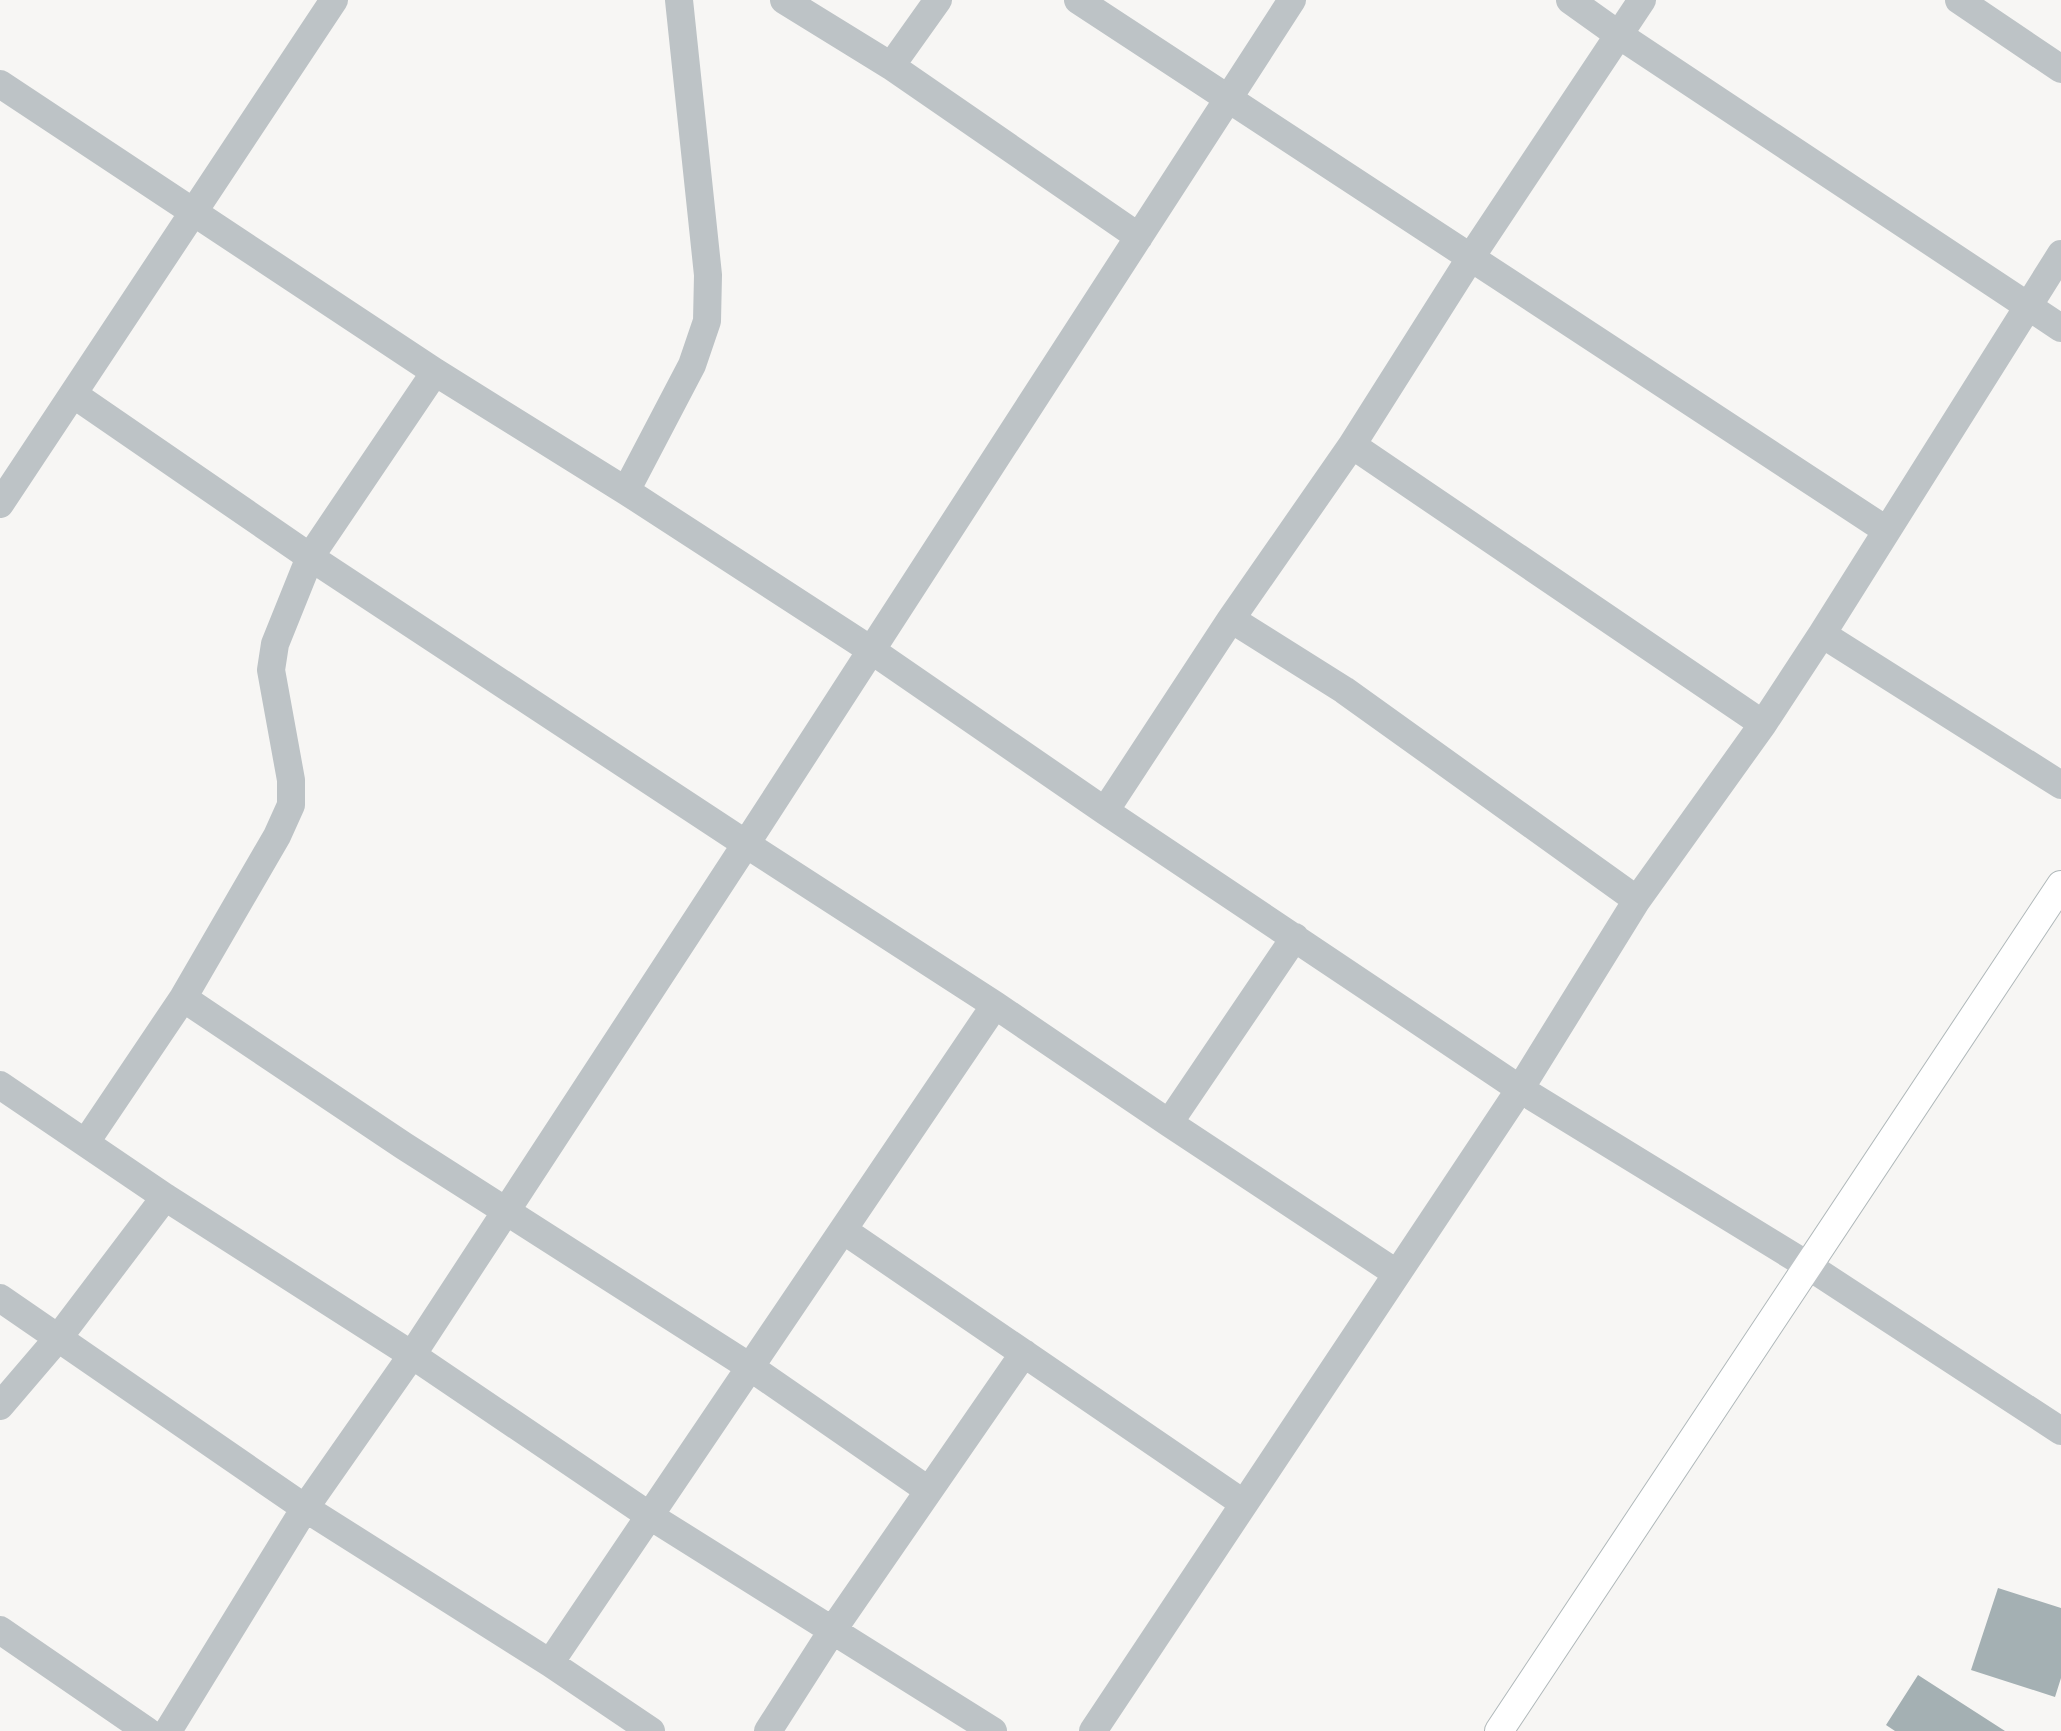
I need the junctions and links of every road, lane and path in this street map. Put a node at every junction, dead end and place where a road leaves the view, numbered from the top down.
1 (334, 0) edge
2 (679, 0) edge
3 (784, 0) edge
4 (938, 0) edge
5 (1078, 0) edge
6 (1292, 0) edge
7 (1570, 0) edge
8 (1642, 0) edge
9 (1959, 0) edge
10 (1620, 35) junction
11 (891, 66) junction
12 (2061, 69) edge
13 (0, 84) edge
14 (1227, 98) junction
15 (194, 211) junction
16 (1139, 237) junction
17 (2061, 254) edge
18 (1471, 257) junction
19 (2026, 307) junction
20 (2061, 328) edge
21 (435, 372) junction
22 (73, 394) junction
23 (1352, 445) junction
24 (626, 491) junction
25 (0, 504) edge
26 (1886, 530) junction
27 (310, 557) junction
28 (1231, 619) junction
29 (1822, 634) junction
30 (871, 650) junction
31 (1762, 724) junction
32 (2061, 785) edge
33 (1105, 811) junction
34 (746, 844) junction
35 (2061, 885) edge
36 (1637, 900) junction
37 (1295, 938) junction
38 (182, 998) junction
39 (995, 1004) junction
40 (0, 1085) edge
41 (1520, 1089) junction
42 (1169, 1123) junction
43 (86, 1142) junction
44 (165, 1197) junction
45 (506, 1211) junction
46 (843, 1230) junction
47 (1807, 1265) junction
48 (1396, 1273) junction
49 (0, 1298) edge
50 (59, 1336) junction
51 (1024, 1353) junction
52 (412, 1355) junction
53 (750, 1367) junction
54 (0, 1406) edge
55 (2061, 1431) edge
56 (928, 1490) junction
57 (1243, 1503) junction
58 (304, 1508) junction
59 (650, 1516) junction
60 (0, 1630) edge
61 (832, 1631) junction
62 (550, 1663) junction
63 (147, 1731) edge
64 (168, 1731) edge
65 (651, 1731) edge
66 (768, 1731) edge
67 (993, 1731) edge
68 (1093, 1731) edge
69 (1499, 1731) edge

1 - 15 street
2 - 24 street
3 - 11 street
4 - 11 street
5 - 14 street
6 - 14 street
7 - 10 street
8 - 10 street
9 - 12 street
10 - 18 street
10 - 19 street
11 - 16 street
13 - 15 street
14 - 16 street
14 - 18 street
15 - 21 street
15 - 22 street
16 - 30 street
17 - 19 street
18 - 23 street
18 - 26 street
19 - 20 street
19 - 26 street
21 - 24 street
21 - 27 street
22 - 25 street
22 - 27 street
23 - 28 street
23 - 31 street
24 - 30 street
26 - 29 street
27 - 34 street
27 - 38 street
28 - 33 street
28 - 36 street
29 - 31 street
29 - 32 street
30 - 33 street
30 - 34 street
31 - 36 street
33 - 37 street
34 - 39 street
34 - 45 street
35 - 47 main road
36 - 41 street
37 - 41 street
37 - 42 street
38 - 43 street
38 - 45 street
39 - 42 street
39 - 46 street
40 - 43 street
41 - 47 street
41 - 48 street
42 - 48 street
43 - 44 street
44 - 50 street
44 - 52 street
45 - 52 street
45 - 53 street
46 - 51 street
46 - 53 street
47 - 55 street
47 - 69 main road
48 - 57 street
49 - 50 street
50 - 54 street
50 - 58 street
51 - 56 street
51 - 57 street
52 - 58 street
52 - 59 street
53 - 56 street
53 - 59 street
56 - 61 street
57 - 68 street
58 - 62 street
58 - 64 street
59 - 61 street
59 - 62 street
60 - 63 street
61 - 66 street
61 - 67 street
62 - 65 street

